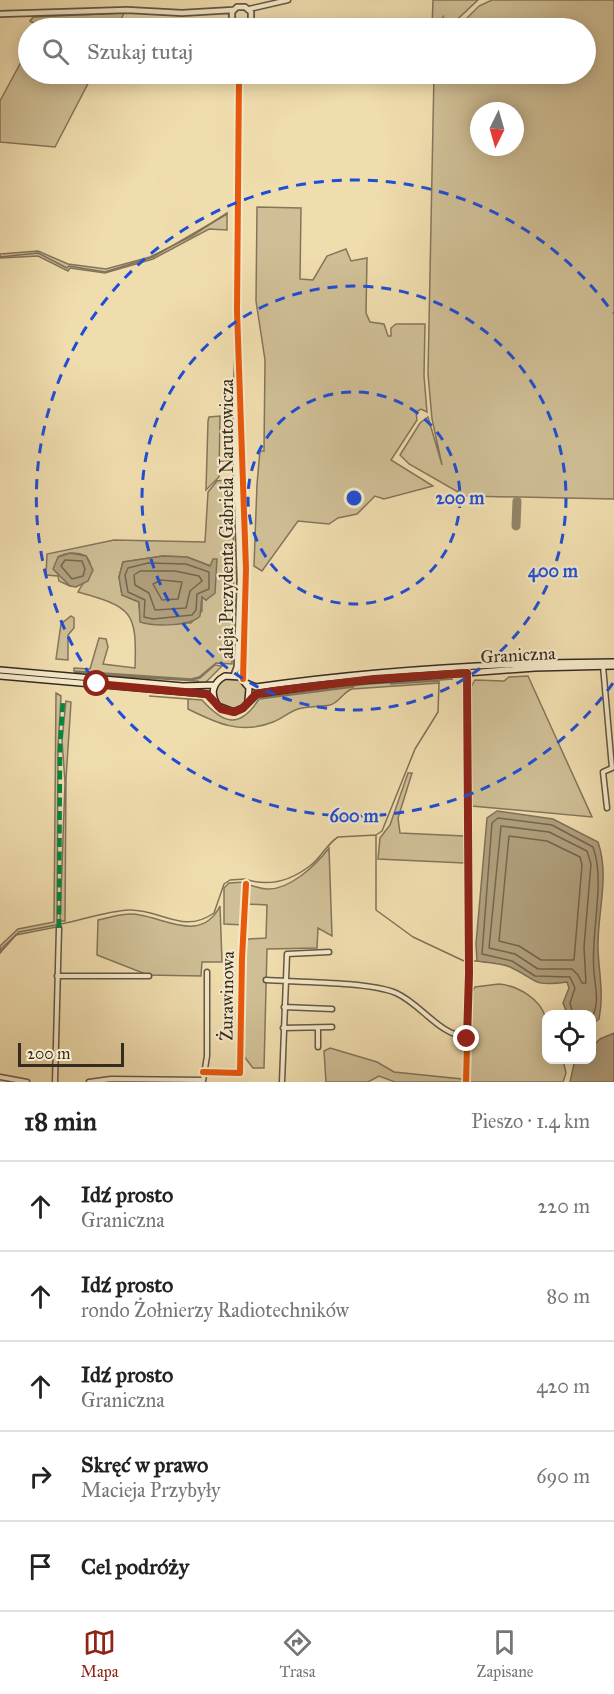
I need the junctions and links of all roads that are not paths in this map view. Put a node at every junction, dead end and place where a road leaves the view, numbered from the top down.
1 (288, 0) edge
2 (239, 5) edge
3 (262, 6) junction
4 (249, 9) junction
5 (218, 12) junction
6 (0, 14) edge
7 (252, 15) junction
8 (231, 18) joint
9 (252, 18) edge
10 (239, 84) edge
11 (238, 358) junction
12 (614, 662) edge
13 (603, 666) junction
14 (614, 666) edge
15 (0, 670) edge
16 (467, 673) junction
17 (234, 675) junction
18 (0, 676) edge
19 (244, 681) junction
20 (214, 685) junction
21 (214, 699) junction
22 (248, 701) junction
23 (607, 808) dead end
24 (246, 884) dead end
25 (59, 928) dead end
26 (329, 952) dead end
27 (207, 972) dead end
28 (57, 976) junction
29 (148, 976) dead end
30 (266, 980) dead end
31 (285, 982) junction
32 (284, 1007) junction
33 (332, 1009) dead end
34 (332, 1027) dead end
35 (284, 1028) junction
36 (318, 1028) junction
37 (467, 1037) junction
38 (318, 1047) dead end
39 (203, 1072) junction
40 (0, 1077) edge
41 (203, 1081) edge
42 (27, 1082) edge
43 (55, 1082) edge
44 (89, 1082) edge
45 (282, 1082) edge
46 (466, 1082) edge

1 - 3 street
2 - 4 street
2 - 5 street
2 - 8 street
3 - 4 street
3 - 7 street
4 - 7 street
5 - 6 street
5 - 8 street
7 - 9 street
10 - 11 street, aleja Prezydenta Gabriela Narutowicza
11 - 17 street, aleja Prezydenta Gabriela Narutowicza
11 - 19 street, aleja Prezydenta Gabriela Narutowicza
12 - 19 main road, Graniczna
13 - 14 main road, Graniczna
13 - 16 main road, Graniczna
13 - 23 street
15 - 20 main road
16 - 22 main road, Graniczna
16 - 37 street
17 - 19 main road
17 - 20 main road
18 - 21 main road
19 - 22 main road
20 - 21 main road
21 - 22 main road
24 - 39 street, Żurawinowa
25 - 28 street
26 - 31 street
27 - 39 street
28 - 29 street
28 - 43 street
30 - 31 street
31 - 32 street
31 - 37 street
32 - 33 street
32 - 35 street
34 - 36 street
35 - 36 street
35 - 45 street
36 - 38 street
37 - 46 street
39 - 41 street
40 - 42 street
41 - 44 street

